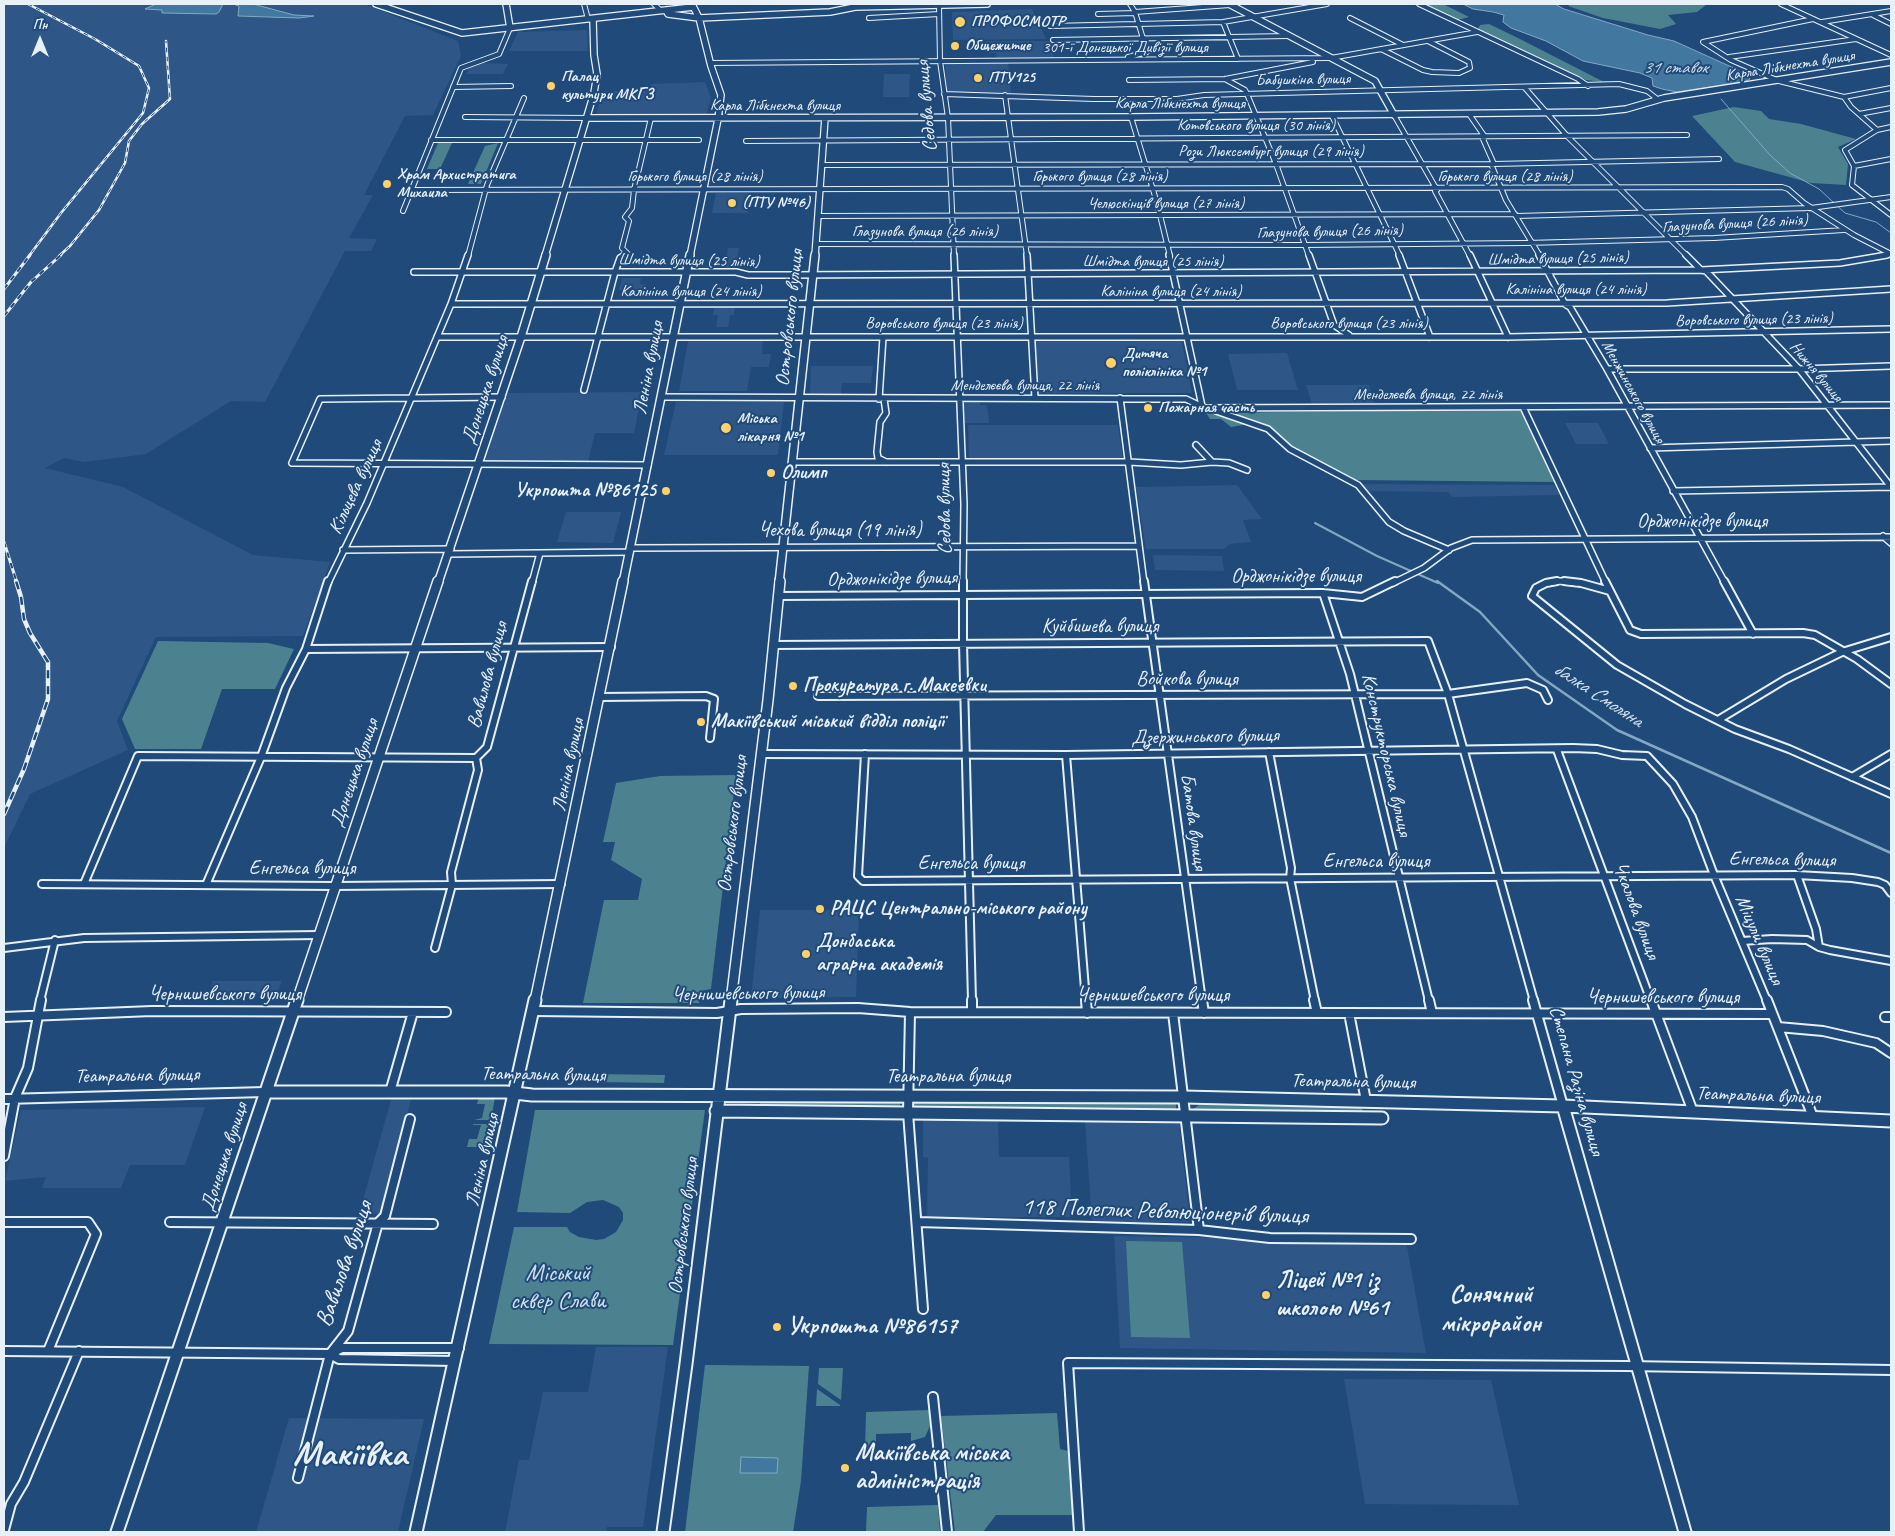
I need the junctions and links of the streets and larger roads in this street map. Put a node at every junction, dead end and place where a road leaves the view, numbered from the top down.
1 (376, 4) edge
2 (506, 4) edge
3 (584, 4) edge
4 (654, 4) edge
5 (988, 4) edge
6 (1130, 4) edge
7 (1230, 4) edge
8 (1327, 4) edge
9 (1419, 4) edge
10 (1781, 4) edge
11 (692, 5) edge
12 (943, 5) edge
13 (663, 10) junction
14 (1135, 12) junction
15 (1891, 12) edge
16 (939, 14) junction
17 (1098, 14) dead end
18 (1872, 14) junction
19 (1253, 17) junction
20 (699, 18) junction
21 (869, 18) dead end
22 (1350, 18) dead end
23 (590, 19) junction
24 (1813, 19) junction
25 (1223, 22) junction
26 (1820, 22) junction
27 (1137, 24) junction
28 (1891, 24) edge
29 (1050, 26) dead end
30 (510, 28) junction
31 (1477, 32) junction
32 (1288, 36) junction
33 (1230, 37) junction
34 (1141, 38) junction
35 (1856, 39) junction
36 (1053, 40) dead end
37 (1428, 40) junction
38 (1404, 45) junction
39 (1381, 49) junction
40 (1891, 55) edge
41 (1729, 57) junction
42 (1330, 58) junction
43 (1238, 59) junction
44 (1107, 60) junction
45 (940, 61) junction
46 (1891, 62) edge
47 (710, 63) junction
48 (1225, 78) junction
49 (1129, 80) dead end
50 (1779, 81) junction
51 (511, 86) dead end
52 (1588, 86) junction
53 (453, 87) junction
54 (1525, 88) junction
55 (1891, 88) edge
56 (1381, 91) junction
57 (944, 94) junction
58 (1247, 94) junction
59 (1005, 95) junction
60 (1844, 97) junction
61 (524, 98) dead end
62 (1653, 101) junction
63 (1891, 108) edge
64 (1546, 113) junction
65 (1469, 114) junction
66 (1859, 114) junction
67 (1394, 115) junction
68 (1258, 116) junction
69 (1332, 116) junction
70 (464, 117) dead end
71 (1008, 117) junction
72 (1131, 117) junction
73 (517, 118) junction
74 (587, 118) junction
75 (651, 118) junction
76 (718, 118) junction
77 (825, 118) junction
78 (948, 118) junction
79 (1891, 127) edge
80 (1877, 130) junction
81 (1687, 135) dead end
82 (1568, 137) junction
83 (1266, 138) junction
84 (1344, 138) junction
85 (1408, 138) junction
86 (1485, 138) junction
87 (1138, 139) junction
88 (431, 140) junction
89 (504, 140) junction
90 (580, 140) junction
91 (645, 140) junction
92 (699, 140) dead end
93 (746, 140) dead end
94 (949, 140) junction
95 (1011, 140) junction
96 (824, 141) junction
97 (1719, 159) dead end
98 (1891, 159) edge
99 (1594, 162) junction
100 (1146, 164) junction
101 (1276, 164) junction
102 (1357, 164) junction
103 (1423, 164) junction
104 (1492, 164) junction
105 (823, 165) junction
106 (950, 165) junction
107 (1015, 165) junction
108 (1854, 166) junction
109 (1620, 188) junction
110 (412, 190) junction
111 (485, 190) junction
112 (566, 190) junction
113 (634, 190) junction
114 (703, 190) junction
115 (821, 190) junction
116 (951, 190) junction
117 (1018, 190) junction
118 (1153, 190) junction
119 (1285, 190) junction
120 (1368, 190) junction
121 (1437, 190) junction
122 (1501, 190) junction
123 (1891, 197) edge
124 (1872, 201) junction
125 (1811, 208) junction
126 (403, 210) dead end
127 (1643, 212) junction
128 (1382, 215) junction
129 (1515, 215) junction
130 (1891, 215) edge
131 (818, 216) junction
132 (952, 216) junction
133 (1022, 216) junction
134 (1160, 216) junction
135 (1295, 216) junction
136 (1449, 216) junction
137 (1844, 230) junction
138 (1672, 240) junction
139 (1464, 243) junction
140 (1532, 243) junction
141 (816, 244) junction
142 (953, 244) junction
143 (1394, 244) junction
144 (1026, 245) junction
145 (1167, 245) junction
146 (1306, 245) junction
147 (1891, 254) edge
148 (1701, 270) junction
149 (1549, 271) junction
150 (414, 272) dead end
151 (615, 272) junction
152 (687, 272) junction
153 (1480, 272) junction
154 (463, 273) junction
155 (541, 273) junction
156 (1315, 273) junction
157 (1406, 273) junction
158 (954, 274) junction
159 (1028, 274) junction
160 (1174, 274) junction
161 (812, 275) junction
162 (1891, 290) edge
163 (1733, 300) junction
164 (1494, 303) junction
165 (451, 304) junction
166 (531, 304) junction
167 (606, 304) junction
168 (680, 304) junction
169 (810, 304) junction
170 (955, 304) junction
171 (1030, 304) junction
172 (1181, 304) junction
173 (1326, 304) junction
174 (1418, 304) junction
175 (1566, 304) junction
176 (1334, 325) junction
177 (1891, 329) edge
178 (1766, 333) junction
179 (1586, 335) junction
180 (674, 336) junction
181 (1188, 336) junction
182 (1329, 336) junction
183 (1355, 336) junction
184 (522, 337) junction
185 (598, 337) junction
186 (807, 337) junction
187 (883, 337) junction
188 (957, 337) junction
189 (1032, 337) junction
190 (1430, 337) junction
191 (1508, 337) junction
192 (437, 338) junction
193 (1891, 366) edge
194 (1799, 369) junction
195 (1607, 370) junction
196 (584, 390) dead end
197 (413, 397) junction
198 (502, 397) junction
199 (661, 397) junction
200 (801, 398) junction
201 (1035, 398) junction
202 (1120, 398) junction
203 (881, 399) junction
204 (959, 399) junction
205 (1891, 405) edge
206 (1202, 406) junction
207 (1627, 406) junction
208 (1829, 406) junction
209 (1523, 407) junction
210 (1209, 408) junction
211 (1891, 441) edge
212 (1856, 442) junction
213 (1196, 445) dead end
214 (1650, 448) junction
215 (793, 462) junction
216 (1129, 462) junction
217 (1212, 462) junction
218 (894, 463) junction
219 (962, 463) junction
220 (383, 464) junction
221 (480, 465) junction
222 (648, 465) junction
223 (1246, 470) dead end
224 (1891, 487) edge
225 (1673, 491) junction
226 (1882, 536) junction
227 (1891, 536) edge
228 (1699, 538) junction
229 (1584, 539) junction
230 (1891, 543) edge
231 (1139, 546) junction
232 (963, 547) junction
233 (784, 548) junction
234 (343, 550) junction
235 (631, 550) junction
236 (1449, 550) junction
237 (450, 552) junction
238 (540, 553) junction
239 (1610, 591) junction
240 (1323, 593) junction
241 (963, 594) junction
242 (1144, 594) junction
243 (778, 596) junction
244 (1753, 634) junction
245 (1891, 637) edge
246 (1340, 641) junction
247 (1428, 641) joint
248 (1151, 643) junction
249 (963, 644) junction
250 (773, 645) junction
251 (611, 647) junction
252 (514, 648) junction
253 (306, 649) junction
254 (416, 649) junction
255 (1844, 652) junction
256 (1891, 684) edge
257 (1448, 694) junction
258 (601, 696) junction
259 (818, 696) dead end
260 (965, 696) junction
261 (1160, 696) junction
262 (1355, 696) junction
263 (1548, 700) dead end
264 (1718, 720) junction
265 (710, 738) dead end
266 (1557, 750) junction
267 (1369, 751) junction
268 (1463, 751) junction
269 (1269, 752) junction
270 (1166, 753) junction
271 (761, 754) junction
272 (865, 754) junction
273 (966, 754) junction
274 (1891, 754) edge
275 (1066, 755) junction
276 (1647, 756) joint
277 (261, 757) junction
278 (379, 757) junction
279 (476, 758) junction
280 (1852, 777) junction
281 (1891, 794) edge
282 (1714, 875) junction
283 (1797, 875) junction
284 (1606, 876) junction
285 (1499, 877) junction
286 (1290, 878) junction
287 (1398, 878) junction
288 (968, 879) junction
289 (1076, 880) junction
290 (1184, 880) junction
291 (42, 884) dead end
292 (84, 884) junction
293 (561, 884) junction
294 (206, 885) junction
295 (452, 885) junction
296 (335, 886) junction
297 (1891, 893) edge
298 (319, 935) junction
299 (56, 940) junction
300 (1742, 941) junction
301 (1819, 947) junction
302 (4, 948) edge
303 (435, 948) dead end
304 (1891, 961) edge
305 (534, 1011) junction
306 (730, 1011) junction
307 (293, 1012) junction
308 (413, 1012) junction
309 (446, 1012) dead end
310 (910, 1012) junction
311 (972, 1012) junction
312 (1087, 1013) junction
313 (1173, 1013) junction
314 (1204, 1013) junction
315 (1317, 1013) junction
316 (1349, 1013) junction
317 (1432, 1013) junction
318 (1538, 1014) junction
319 (1657, 1014) junction
320 (1772, 1014) junction
321 (38, 1015) junction
322 (4, 1017) edge
323 (1778, 1028) junction
324 (1891, 1053) edge
325 (265, 1092) junction
326 (390, 1092) junction
327 (516, 1094) junction
328 (718, 1095) junction
329 (908, 1096) junction
330 (1184, 1097) junction
331 (15, 1098) junction
332 (4, 1099) edge
333 (1366, 1101) junction
334 (1563, 1106) junction
335 (716, 1111) junction
336 (1693, 1112) junction
337 (908, 1113) junction
338 (1186, 1116) junction
339 (1813, 1117) junction
340 (1382, 1118) dead end
341 (410, 1119) dead end
342 (1891, 1120) edge
343 (4, 1156) edge
344 (4, 1222) edge
345 (170, 1222) dead end
346 (222, 1222) junction
347 (917, 1222) junction
348 (378, 1223) junction
349 (434, 1224) dead end
350 (1199, 1230) junction
351 (1411, 1239) dead end
352 (923, 1309) dead end
353 (459, 1348) junction
354 (4, 1351) edge
355 (48, 1351) junction
356 (79, 1351) junction
357 (179, 1352) junction
358 (330, 1354) junction
359 (455, 1361) junction
360 (1638, 1366) junction
361 (1891, 1370) edge
362 (932, 1398) dead end
363 (298, 1478) dead end
364 (4, 1530) edge
365 (117, 1532) edge
366 (416, 1532) edge
367 (663, 1532) edge
368 (947, 1532) edge
369 (1079, 1532) edge
370 (1685, 1532) edge

1 - 30 street
2 - 30 street
3 - 23 street
4 - 13 street
5 - 12 street
6 - 14 street
7 - 14 street
7 - 19 street
8 - 19 street
9 - 31 street
10 - 24 street
11 - 13 street
11 - 20 street, Леніна вулиця
12 - 16 street, Седова вулиця
12 - 20 street
13 - 20 street
13 - 23 street
14 - 17 street
14 - 27 street
15 - 18 street
16 - 21 street
16 - 45 street, Седова вулиця
18 - 26 street
18 - 28 street
19 - 25 street
19 - 32 street
20 - 47 street, Леніна вулиця
22 - 38 street
23 - 30 street
23 - 74 street, Донецька вулиця
24 - 26 street
24 - 41 street
25 - 27 street
25 - 33 street
26 - 35 street
27 - 29 street
27 - 34 street
30 - 53 street
31 - 37 street, 301-ї Донецької Дивізії вулиця
31 - 52 street
32 - 33 street
32 - 42 street
33 - 34 street
33 - 43 street
34 - 36 street
34 - 44 street
35 - 40 street
35 - 41 street
37 - 38 street, 301-ї Донецької Дивізії вулиця
37 - 39 street
38 - 39 street, 301-ї Донецької Дивізії вулиця
39 - 42 street, 301-ї Донецької Дивізії вулиця
41 - 50 street
42 - 43 street, 301-ї Донецької Дивізії вулиця
42 - 48 street
42 - 56 street
43 - 44 street, 301-ї Донецької Дивізії вулиця
44 - 45 street, 301-ї Донецької Дивізії вулиця
45 - 47 street, 301-ї Донецької Дивізії вулиця
45 - 57 street, Седова вулиця
46 - 50 street, Карла Лібкнехта вулиця
47 - 76 street, Леніна вулиця
48 - 49 street
48 - 58 street
50 - 60 street
50 - 62 street, Карла Лібкнехта вулиця
51 - 53 street
52 - 54 street, Бабушкіна вулиця
52 - 62 street, Бабушкіна вулиця
53 - 88 street
54 - 56 street, Бабушкіна вулиця
54 - 64 street, Нижня вулиця
55 - 60 street
56 - 58 street, Бабушкіна вулиця
56 - 67 street
57 - 59 street, Бабушкіна вулиця
57 - 78 street, Седова вулиця
58 - 59 street, Бабушкіна вулиця
58 - 68 street
59 - 71 street
60 - 66 street
61 - 73 street, Кільцева вулиця
62 - 64 street, Карла Лібкнехта вулиця
63 - 66 street
64 - 65 street, Карла Лібкнехта вулиця
64 - 82 street, Нижня вулиця
65 - 67 street, Карла Лібкнехта вулиця
65 - 86 street, Менжинського вулиця
66 - 80 street
67 - 69 street, Карла Лібкнехта вулиця
67 - 85 street
68 - 69 street, Карла Лібкнехта вулиця
68 - 72 street, Карла Лібкнехта вулиця
68 - 83 street
69 - 84 street
70 - 73 street, Карла Лібкнехта вулиця
71 - 72 street, Карла Лібкнехта вулиця
71 - 78 street, Карла Лібкнехта вулиця
71 - 95 street
72 - 87 street
73 - 74 street, Карла Лібкнехта вулиця
73 - 89 street, Кільцева вулиця
74 - 75 street, Карла Лібкнехта вулиця
74 - 90 street, Донецька вулиця
75 - 76 street, Карла Лібкнехта вулиця
75 - 91 street
76 - 77 street, Карла Лібкнехта вулиця
76 - 114 street, Леніна вулиця
77 - 78 street, Карла Лібкнехта вулиця
77 - 96 street, Островського вулиця
78 - 94 street, Седова вулиця
79 - 80 street
80 - 108 street
81 - 82 street, Котовського вулиця (30 лiнiя)
82 - 86 street, Котовського вулиця (30 лiнiя)
82 - 99 street, Нижня вулиця
83 - 84 street, Котовського вулиця (30 лiнiя)
83 - 87 street, Котовського вулиця (30 лiнiя)
83 - 101 street
84 - 85 street, Котовського вулиця (30 лiнiя)
84 - 102 street
85 - 86 street, Котовського вулиця (30 лiнiя)
85 - 103 street
86 - 104 street, Менжинського вулиця
87 - 95 street, Котовського вулиця (30 лiнiя)
87 - 100 street
88 - 89 street
88 - 110 street
89 - 90 street
89 - 111 street, Кільцева вулиця
90 - 91 street
90 - 112 street, Донецька вулиця
91 - 92 street
91 - 113 street
93 - 96 street, Котовського вулиця (30 лiнiя)
94 - 95 street, Котовського вулиця (30 лiнiя)
94 - 96 street, Котовського вулиця (30 лiнiя)
94 - 106 street, Седова вулиця
95 - 107 street
96 - 105 street, Островського вулиця
97 - 99 street, Рози Люксембург вулиця (29 лiнiя)
98 - 108 street
99 - 104 street, Рози Люксембург вулиця (29 лiнiя)
99 - 109 street, Нижня вулиця
100 - 101 street, Рози Люксембург вулиця (29 лiнiя)
100 - 107 street, Рози Люксембург вулиця (29 лiнiя)
100 - 118 street
101 - 102 street, Рози Люксембург вулиця (29 лiнiя)
101 - 119 street
102 - 103 street, Рози Люксембург вулиця (29 лiнiя)
102 - 120 street
103 - 104 street, Рози Люксембург вулиця (29 лiнiя)
103 - 121 street
104 - 122 street, Менжинського вулиця
105 - 106 street, Рози Люксембург вулиця (29 лiнiя)
105 - 115 street, Островського вулиця
106 - 107 street, Рози Люксембург вулиця (29 лiнiя)
106 - 116 street, Седова вулиця
107 - 117 street
108 - 124 street
109 - 122 street, Горького вулиця (28 лiнiя)
109 - 125 street, Горького вулиця (28 лiнiя)
109 - 127 street, Нижня вулиця
110 - 111 street, Горького вулиця (28 лiнiя)
110 - 126 street
111 - 112 street, Горького вулиця (28 лiнiя)
111 - 154 street, Кільцева вулиця
112 - 113 street, Горького вулиця (28 лiнiя)
112 - 155 street, Донецька вулиця
113 - 114 street, Горького вулиця (28 лiнiя)
113 - 151 street
114 - 115 street, Горького вулиця (28 лiнiя)
114 - 152 street, Леніна вулиця
115 - 116 street, Горького вулиця (28 лiнiя)
115 - 131 street, Островського вулиця
116 - 117 street, Горького вулиця (28 лiнiя)
116 - 132 street, Седова вулиця
117 - 118 street, Горького вулиця (28 лiнiя)
117 - 133 street
118 - 119 street, Горького вулиця (28 лiнiя)
118 - 134 street
119 - 120 street, Горького вулиця (28 лiнiя)
119 - 135 street
120 - 121 street, Горького вулиця (28 лiнiя)
120 - 128 street
121 - 122 street, Горького вулиця (28 лiнiя)
121 - 136 street
122 - 129 street, Менжинського вулиця
123 - 124 street, Челюскінців вулиця (27 лiнiя)
124 - 125 street, Челюскінців вулиця (27 лiнiя)
124 - 130 street
125 - 127 street, Челюскінців вулиця (27 лiнiя)
125 - 137 street
127 - 129 street, Челюскінців вулиця (27 лiнiя)
127 - 138 street, Нижня вулиця
128 - 135 street, Челюскінців вулиця (27 лiнiя)
128 - 136 street, Челюскінців вулиця (27 лiнiя)
128 - 143 street
129 - 136 street, Челюскінців вулиця (27 лiнiя)
129 - 140 street, Менжинського вулиця
131 - 132 street, Челюскінців вулиця (27 лiнiя)
131 - 141 street, Островського вулиця
132 - 133 street, Челюскінців вулиця (27 лiнiя)
132 - 142 street, Седова вулиця
133 - 134 street, Челюскінців вулиця (27 лiнiя)
133 - 144 street
134 - 135 street, Челюскінців вулиця (27 лiнiя)
134 - 145 street
135 - 146 street
136 - 139 street
137 - 138 street, Глазунова вулиця (26 лiнiя)
137 - 147 street
138 - 140 street, Глазунова вулиця (26 лiнiя)
138 - 148 street, Нижня вулиця
139 - 140 street, Глазунова вулиця (26 лiнiя)
139 - 143 street, Глазунова вулиця (26 лiнiя)
139 - 153 street
140 - 149 street, Менжинського вулиця
141 - 142 street, Глазунова вулиця (26 лiнiя)
141 - 161 street, Островського вулиця
142 - 144 street, Глазунова вулиця (26 лiнiя)
142 - 158 street, Седова вулиця
143 - 146 street, Глазунова вулиця (26 лiнiя)
143 - 157 street
144 - 145 street, Глазунова вулиця (26 лiнiя)
144 - 159 street
145 - 146 street, Глазунова вулиця (26 лiнiя)
145 - 160 street
146 - 156 street
147 - 148 street, Шмідта вулиця (25 лiнiя)
148 - 149 street, Шмідта вулиця (25 лiнiя)
148 - 163 street, Нижня вулиця
149 - 153 street, Шмідта вулиця (25 лiнiя)
149 - 175 street, Менжинського вулиця
150 - 154 street, Шмідта вулиця (25 лiнiя)
151 - 152 street, Шмідта вулиця (25 лiнiя)
151 - 155 street, Шмідта вулиця (25 лiнiя)
151 - 167 street
152 - 161 street, Шмідта вулиця (25 лiнiя)
152 - 168 street, Леніна вулиця
153 - 157 street, Шмідта вулиця (25 лiнiя)
153 - 164 street
154 - 155 street, Шмідта вулиця (25 лiнiя)
154 - 165 street, Кільцева вулиця
155 - 166 street, Донецька вулиця
156 - 157 street, Шмідта вулиця (25 лiнiя)
156 - 160 street, Шмідта вулиця (25 лiнiя)
156 - 173 street
157 - 174 street
158 - 159 street, Шмідта вулиця (25 лiнiя)
158 - 161 street, Шмідта вулиця (25 лiнiя)
158 - 170 street, Седова вулиця
159 - 160 street, Шмідта вулиця (25 лiнiя)
159 - 171 street
160 - 172 street
161 - 169 street, Островського вулиця
162 - 163 street, Калініна вулиця (24 лiнiя)
163 - 175 street, Калініна вулиця (24 лiнiя)
163 - 178 street, Нижня вулиця
164 - 174 street, Калініна вулиця (24 лiнiя)
164 - 175 street, Калініна вулиця (24 лiнiя)
164 - 191 street
165 - 166 street, Калініна вулиця (24 лiнiя)
165 - 192 street, Кільцева вулиця
166 - 167 street, Калініна вулиця (24 лiнiя)
166 - 184 street, Донецька вулиця
167 - 168 street, Калініна вулиця (24 лiнiя)
167 - 185 street
168 - 169 street, Калініна вулиця (24 лiнiя)
168 - 180 street, Леніна вулиця
169 - 170 street, Калініна вулиця (24 лiнiя)
169 - 186 street, Островського вулиця
170 - 171 street, Калініна вулиця (24 лiнiя)
170 - 188 street, Седова вулиця
171 - 172 street, Калініна вулиця (24 лiнiя)
171 - 189 street
172 - 173 street, Калініна вулиця (24 лiнiя)
172 - 181 street
173 - 174 street, Калініна вулиця (24 лiнiя)
173 - 176 street
174 - 190 street
175 - 179 street, Менжинського вулиця
176 - 182 street
176 - 183 street
177 - 178 street, Воровського вулиця (23 лiнiя)
178 - 179 street, Воровського вулиця (23 лiнiя)
178 - 194 street, Нижня вулиця
179 - 191 street, Воровського вулиця (23 лiнiя)
179 - 195 street, Менжинського вулиця
180 - 185 street, Воровського вулиця (23 лiнiя)
180 - 186 street, Воровського вулиця (23 лiнiя)
180 - 199 street, Леніна вулиця
181 - 182 street, Воровського вулиця (23 лiнiя)
181 - 189 street, Воровського вулиця (23 лiнiя)
181 - 206 street
182 - 183 street, Воровського вулиця (23 лiнiя)
183 - 190 street, Воровського вулиця (23 лiнiя)
184 - 185 street, Воровського вулиця (23 лiнiя)
184 - 192 street, Воровського вулиця (23 лiнiя)
184 - 198 street, Донецька вулиця
185 - 196 street
186 - 187 street, Воровського вулиця (23 лiнiя)
186 - 200 street, Островського вулиця
187 - 188 street, Воровського вулиця (23 лiнiя)
187 - 203 street
188 - 189 street, Воровського вулиця (23 лiнiя)
188 - 204 street, Седова вулиця
189 - 201 street
190 - 191 street, Воровського вулиця (23 лiнiя)
192 - 197 street, Кільцева вулиця
193 - 194 street
194 - 195 street
194 - 208 street, Нижня вулиця
195 - 207 street, Менжинського вулиця
197 - 198 street
197 - 220 street, Кільцева вулиця
197 - 220 street
198 - 221 street, Донецька вулиця
199 - 200 street, Менделєєва вулиця, 22 лінія
199 - 222 street, Леніна вулиця
200 - 203 street, Менделєєва вулиця, 22 лінія
200 - 215 street, Островського вулиця
201 - 202 street, Менделєєва вулиця, 22 лінія
201 - 204 street, Менделєєва вулиця, 22 лінія
202 - 206 street, Менделєєва вулиця, 22 лінія
202 - 216 street, Батова вулиця
203 - 204 street, Менделєєва вулиця, 22 лінія
203 - 218 street
204 - 219 street, Седова вулиця
205 - 208 street, Менделєєва вулиця, 22 лінія
206 - 210 street, Менделєєва вулиця, 22 лінія
207 - 208 street, Менделєєва вулиця, 22 лінія
207 - 209 street, Менделєєва вулиця, 22 лінія
207 - 214 street, Менжинського вулиця
208 - 212 street, Нижня вулиця
209 - 210 street, Менделєєва вулиця, 22 лінія
209 - 229 street
210 - 236 street
211 - 212 street
212 - 214 street
212 - 224 street, Нижня вулиця
213 - 217 street
214 - 225 street, Менжинського вулиця
215 - 218 street
215 - 233 street, Островського вулиця
216 - 217 street
216 - 219 street
216 - 231 street, Батова вулиця
217 - 223 street
218 - 219 street
219 - 232 street, Седова вулиця
220 - 221 street
220 - 234 street, Кільцева вулиця
221 - 222 street
221 - 237 street, Донецька вулиця
222 - 235 street, Леніна вулиця
224 - 225 street
225 - 228 street, Менжинського вулиця
226 - 227 street, Орджонікідзе вулиця
226 - 228 street, Орджонікідзе вулиця
226 - 230 street
228 - 229 street, Орджонікідзе вулиця
228 - 244 street, Менжинського вулиця
229 - 236 street, Орджонікідзе вулиця
229 - 239 street
231 - 232 street, Чехова вулиця (19 лiнiя)
231 - 242 street, Батова вулиця
232 - 233 street, Чехова вулиця (19 лiнiя)
232 - 241 street, Седова вулиця
233 - 235 street, Чехова вулиця (19 лiнiя)
233 - 243 street, Островського вулиця
234 - 237 street, Чехова вулиця (19 лiнiя)
234 - 253 street, Кільцева вулиця
235 - 238 street, Чехова вулиця (19 лiнiя)
235 - 251 street, Леніна вулиця
236 - 240 street, Орджонікідзе вулиця
237 - 238 street, Чехова вулиця (19 лiнiя)
237 - 254 street, Донецька вулиця
238 - 252 street, Вавилова вулиця
239 - 244 street
239 - 264 street
240 - 242 street, Орджонікідзе вулиця
240 - 246 street, Конструкторська вулиця
241 - 242 street, Орджонікідзе вулиця
241 - 243 street, Орджонікідзе вулиця
241 - 249 street, Седова вулиця
242 - 248 street, Батова вулиця
243 - 250 street, Островського вулиця
244 - 255 street
245 - 255 street
246 - 247 street, Куйбишева вулиця
246 - 248 street, Куйбишева вулиця
246 - 262 street, Конструкторська вулиця
247 - 257 street, Степана Разіна вулиця
248 - 249 street, Куйбишева вулиця
248 - 261 street, Батова вулиця
249 - 250 street, Куйбишева вулиця
249 - 260 street, Седова вулиця
250 - 271 street, Островського вулиця
251 - 252 street
251 - 258 street, Леніна вулиця
252 - 254 street
252 - 279 street, Вавилова вулиця
253 - 254 street
253 - 277 street, Кільцева вулиця
254 - 278 street, Донецька вулиця
255 - 256 street
255 - 264 street
257 - 262 street, Войкова вулиця
257 - 263 street, Войкова вулиця
257 - 268 street, Степана Разіна вулиця
258 - 265 street
258 - 293 street, Леніна вулиця
259 - 260 street, Войкова вулиця
260 - 261 street, Войкова вулиця
260 - 273 street, Седова вулиця
261 - 262 street, Войкова вулиця
261 - 270 street, Батова вулиця
262 - 267 street, Конструкторська вулиця
264 - 280 street
266 - 268 street, Дзержинського вулиця
266 - 276 street, Дзержинського вулиця
266 - 284 street, Чкалова вулиця
267 - 268 street, Дзержинського вулиця
267 - 269 street, Дзержинського вулиця
267 - 287 street, Конструкторська вулиця
268 - 285 street, Степана Разіна вулиця
269 - 270 street, Дзержинського вулиця
269 - 286 street
270 - 275 street, Дзержинського вулиця
270 - 290 street, Батова вулиця
271 - 272 street, Дзержинського вулиця
271 - 306 street, Островського вулиця
272 - 273 street, Дзержинського вулиця
272 - 288 street, Енгельса вулиця
273 - 275 street, Дзержинського вулиця
273 - 288 street, Седова вулиця
274 - 280 street
275 - 289 street
276 - 282 street, Міцули вулиця
277 - 278 street
277 - 292 street
277 - 294 street, Кільцева вулиця
278 - 279 street
278 - 296 street, Донецька вулиця
279 - 295 street, Вавилова вулиця
280 - 281 street
282 - 283 street, Енгельса вулиця
282 - 284 street, Енгельса вулиця
282 - 300 street, Міцули вулиця
283 - 297 street, Енгельса вулиця
283 - 301 street
284 - 285 street, Енгельса вулиця
284 - 319 street, Чкалова вулиця
285 - 287 street, Енгельса вулиця
285 - 318 street, Степана Разіна вулиця
286 - 287 street, Енгельса вулиця
286 - 290 street, Енгельса вулиця
286 - 315 street
287 - 317 street, Конструкторська вулиця
288 - 289 street, Енгельса вулиця
288 - 311 street, Седова вулиця
289 - 290 street, Енгельса вулиця
289 - 312 street
290 - 314 street, Батова вулиця
291 - 292 street, Енгельса вулиця
292 - 294 street, Енгельса вулиця
293 - 295 street, Енгельса вулиця
293 - 305 street, Леніна вулиця
294 - 296 street, Енгельса вулиця
295 - 296 street, Енгельса вулиця
295 - 303 street, Вавилова вулиця
296 - 298 street, Донецька вулиця
298 - 299 street
298 - 307 street, Донецька вулиця
299 - 302 street
299 - 321 street
300 - 301 street
300 - 320 street, Міцули вулиця
301 - 304 street
305 - 306 street, Чернишевського вулиця
305 - 327 street, Леніна вулиця
306 - 310 street, Чернишевського вулиця
306 - 328 street, Островського вулиця
307 - 308 street, Чернишевського вулиця
307 - 321 street, Чернишевського вулиця
307 - 325 street, Донецька вулиця
308 - 309 street, Чернишевського вулиця
308 - 326 street
310 - 311 street, Чернишевського вулиця
310 - 329 street
311 - 312 street, Чернишевського вулиця
312 - 313 street, Чернишевського вулиця
313 - 314 street, Чернишевського вулиця
313 - 330 street
314 - 315 street, Чернишевського вулиця
315 - 316 street, Чернишевського вулиця
316 - 317 street, Чернишевського вулиця
316 - 333 street
317 - 318 street, Чернишевського вулиця
318 - 319 street, Чернишевського вулиця
318 - 334 street, Степана Разіна вулиця
319 - 320 street, Чернишевського вулиця
319 - 336 street, Чкалова вулиця
320 - 323 street, Міцули вулиця
321 - 322 street, Чернишевського вулиця
321 - 331 street
323 - 324 street
323 - 339 street, Міцули вулиця
325 - 326 street, Театральна вулиця
325 - 331 street, Театральна вулиця
325 - 346 street, Донецька вулиця
326 - 327 street, Театральна вулиця
327 - 328 street, Театральна вулиця
327 - 353 street, Леніна вулиця
328 - 329 street, Театральна вулиця
328 - 335 street, Островського вулиця
329 - 330 street, Театральна вулиця
329 - 337 street
330 - 333 street, Театральна вулиця
330 - 338 street
331 - 332 street, Театральна вулиця
331 - 343 street
333 - 334 street, Театральна вулиця
334 - 336 street, Театральна вулиця
334 - 360 street, Степана Разіна вулиця
335 - 337 street, Театральна вулиця
335 - 367 street, Островського вулиця
336 - 339 street, Театральна вулиця
337 - 338 street, Театральна вулиця
337 - 347 street
338 - 340 street, Театральна вулиця
338 - 350 street
339 - 342 street, Театральна вулиця
341 - 348 street, Вавилова вулиця
344 - 355 street
345 - 346 street
346 - 348 street
346 - 357 street, Донецька вулиця
347 - 350 street, 118 Полеглих Революціонерів вулиця
347 - 352 street
348 - 349 street
348 - 358 street, Вавилова вулиця
350 - 351 street, 118 Полеглих Революціонерів вулиця
353 - 358 street
353 - 359 street, Леніна вулиця
354 - 355 street
355 - 356 street
356 - 357 street
356 - 364 street
357 - 358 street
357 - 365 street, Донецька вулиця
358 - 359 street
358 - 363 street, Вавилова вулиця
359 - 366 street, Леніна вулиця
360 - 361 street
360 - 369 street
360 - 370 street, Степана Разіна вулиця
362 - 368 street

